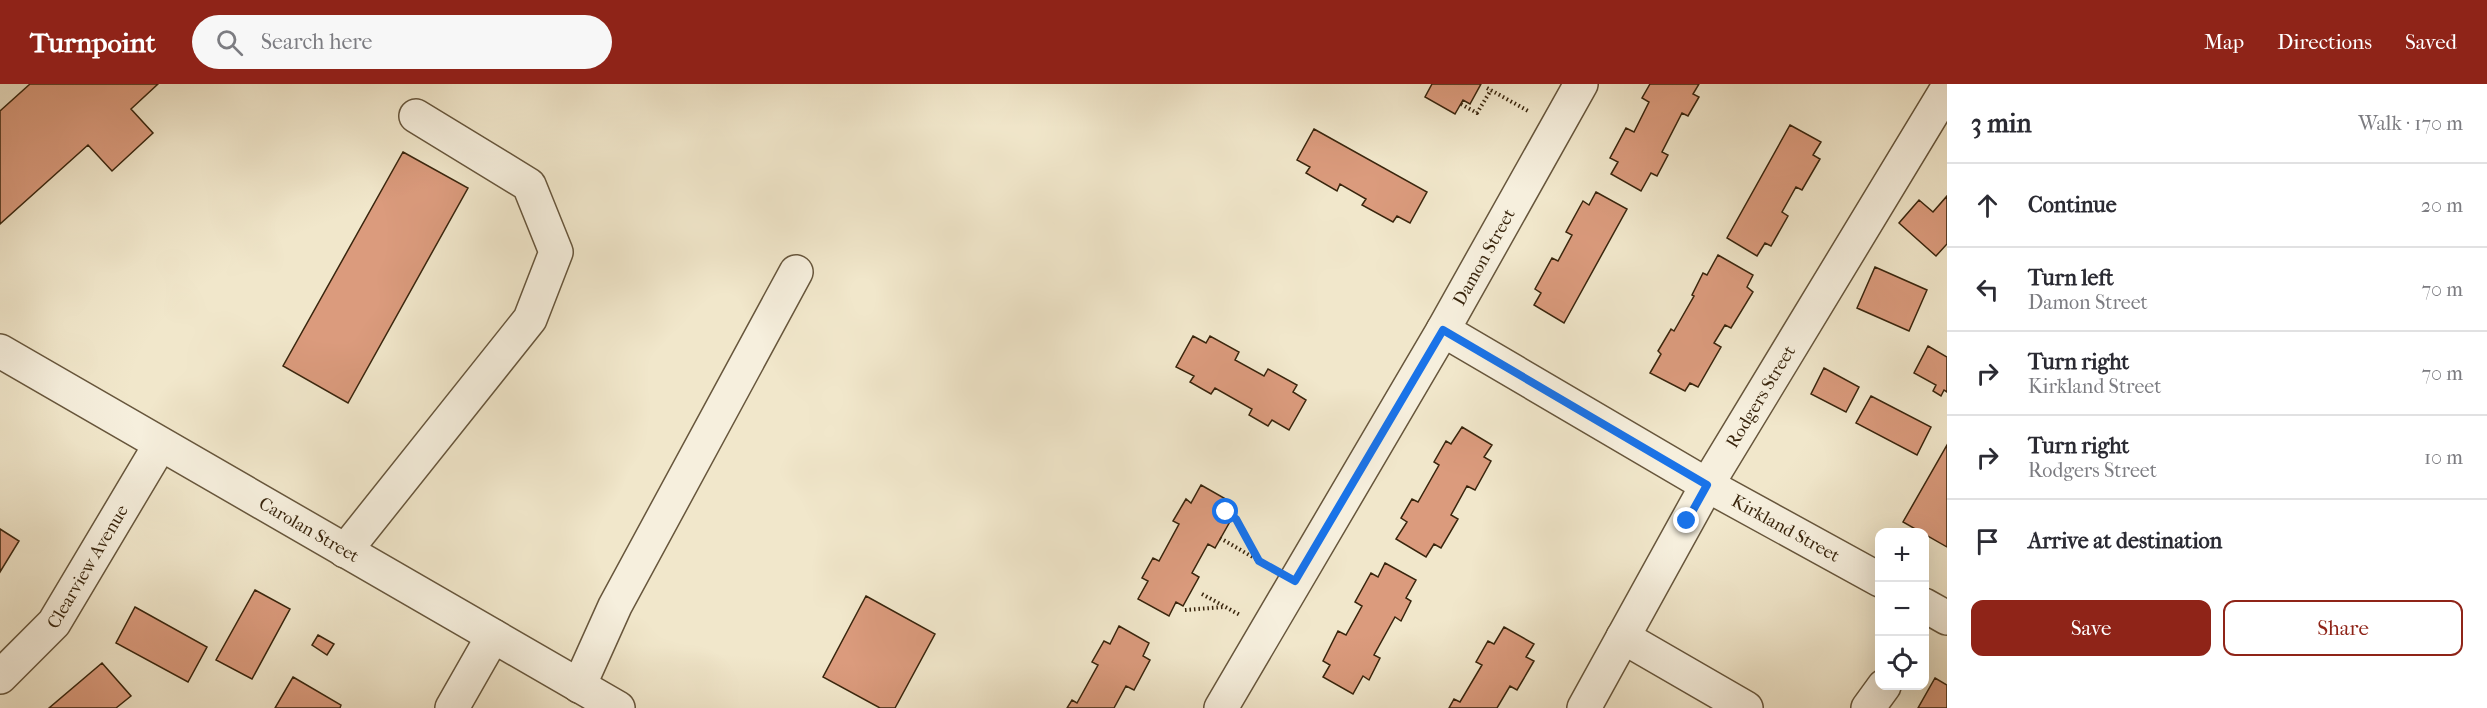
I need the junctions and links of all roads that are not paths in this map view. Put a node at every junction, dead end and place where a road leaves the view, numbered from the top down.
1 (1581, 84) edge
2 (1947, 89) edge
3 (416, 116) dead end
4 (796, 272) dead end
5 (1443, 330) junction
6 (0, 351) edge
7 (160, 445) junction
8 (1707, 485) junction
9 (345, 551) junction
10 (1875, 577) edge
11 (493, 636) junction
12 (1623, 638) junction
13 (0, 677) edge
14 (579, 686) junction
15 (1881, 690) edge
16 (452, 708) edge
17 (618, 708) edge
18 (1221, 708) edge
19 (1584, 708) edge
20 (1746, 708) edge
21 (1868, 708) edge

1 - 5 street, Damon Street
2 - 8 street, Rodgers Street
3 - 9 street
4 - 14 street
5 - 8 street, Kirkland Street
5 - 18 street, Damon Street
6 - 7 street, Carolan Street
7 - 9 street, Carolan Street
7 - 13 street, Clearview Avenue
8 - 10 street, Kirkland Street
8 - 12 street, Rodgers Street
9 - 11 street, Carolan Street
11 - 14 street, Carolan Street
11 - 16 street
12 - 19 street, Rodgers Street
12 - 20 street
14 - 17 street, Carolan Street
15 - 21 street

